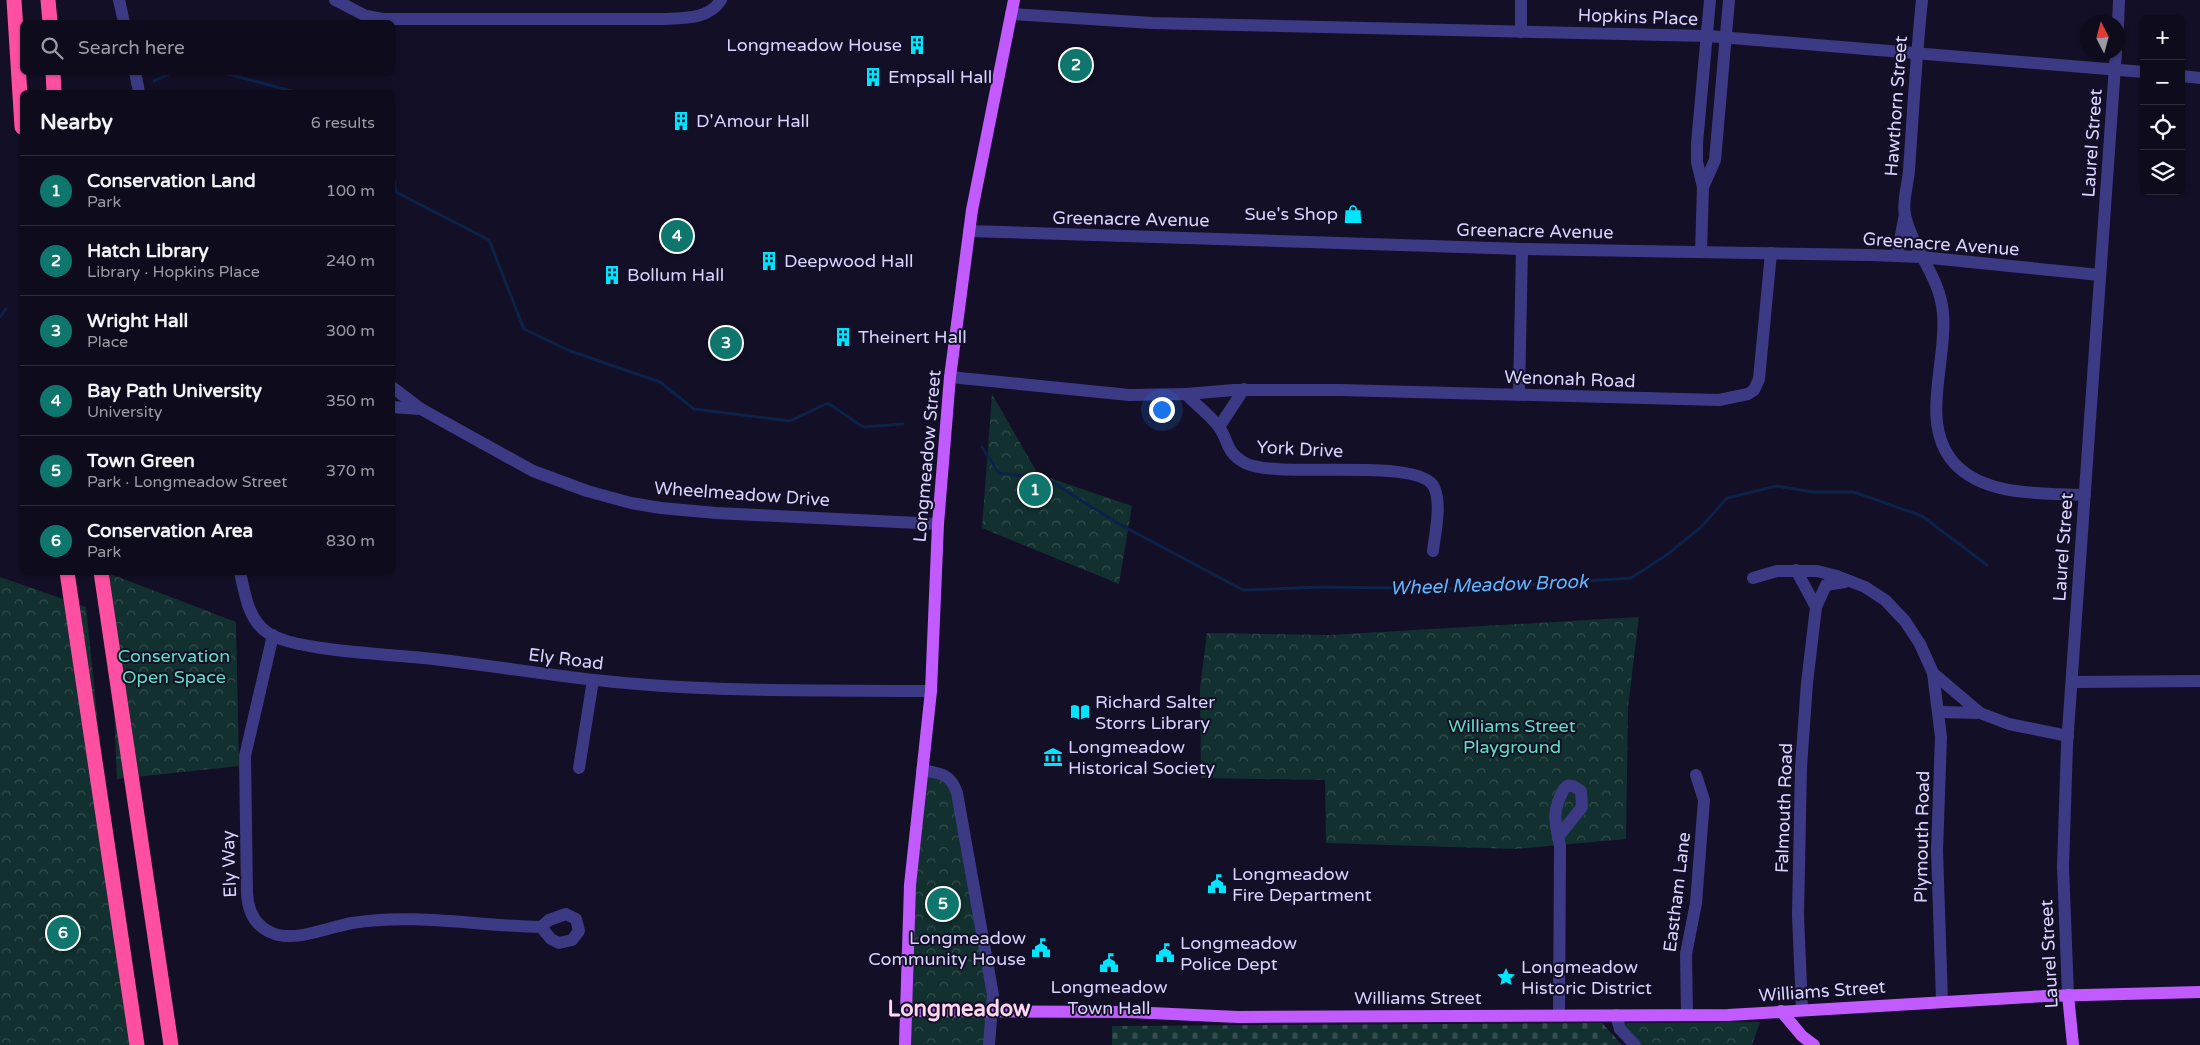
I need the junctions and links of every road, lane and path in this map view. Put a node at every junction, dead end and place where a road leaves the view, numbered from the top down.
1 (14, 0) edge
2 (48, 0) edge
3 (119, 0) edge
4 (335, 0) edge
5 (721, 0) edge
6 (1014, 0) edge
7 (1521, 0) edge
8 (1710, 0) edge
9 (1729, 0) edge
10 (1922, 0) edge
11 (2119, 0) edge
12 (1011, 14) junction
13 (2118, 15) edge
14 (50, 20) edge
15 (124, 20) edge
16 (1521, 32) junction
17 (1708, 36) junction
18 (1725, 37) junction
19 (1917, 52) junction
20 (2115, 60) edge
21 (2114, 69) junction
22 (2140, 72) edge
23 (53, 75) edge
24 (135, 75) edge
25 (2185, 76) edge
26 (2200, 78) edge
27 (54, 90) edge
28 (138, 90) edge
29 (20, 94) edge
30 (1703, 188) junction
31 (1905, 214) junction
32 (969, 231) junction
33 (1522, 249) junction
34 (1701, 252) junction
35 (1771, 253) junction
36 (1897, 256) junction
37 (1921, 257) junction
38 (2100, 275) junction
39 (950, 378) junction
40 (395, 389) edge
41 (1244, 390) junction
42 (1519, 393) junction
43 (1186, 394) junction
44 (395, 407) edge
45 (421, 409) junction
46 (1219, 427) junction
47 (2085, 495) junction
48 (938, 524) junction
49 (1433, 551) dead end
50 (1796, 570) junction
51 (67, 575) edge
52 (100, 575) edge
53 (241, 575) edge
54 (1753, 578) dead end
55 (1857, 584) junction
56 (1816, 607) junction
57 (273, 635) junction
58 (1933, 673) junction
59 (593, 680) junction
60 (2200, 681) edge
61 (2072, 682) junction
62 (931, 691) junction
63 (1939, 712) junction
64 (1980, 713) junction
65 (2068, 736) junction
66 (579, 768) dead end
67 (922, 770) junction
68 (1696, 775) dead end
69 (1558, 837) dead end
70 (541, 927) dead end
71 (2200, 992) edge
72 (2068, 995) junction
73 (1942, 1001) junction
74 (1802, 1010) junction
75 (906, 1011) junction
76 (992, 1011) junction
77 (1780, 1012) junction
78 (1559, 1015) junction
79 (1616, 1015) junction
80 (1687, 1015) junction
81 (137, 1045) edge
82 (171, 1045) edge
83 (905, 1045) edge
84 (989, 1045) edge
85 (1635, 1045) edge
86 (1814, 1045) edge
87 (2073, 1045) edge

1 - 29 highway
2 - 14 highway
3 - 15 street
4 - 5 street
6 - 12 main road, Longmeadow Street
7 - 16 street
8 - 17 street
9 - 18 street
10 - 19 street, Hawthorn Street
11 - 13 street
12 - 16 street, Hopkins Place
12 - 32 main road, Longmeadow Street
16 - 17 street, Hopkins Place
17 - 18 street, Hopkins Place
17 - 30 street
18 - 19 street, Hopkins Place
18 - 30 street
19 - 21 street, Hopkins Place
19 - 31 street, Hawthorn Street
20 - 21 street, Laurel Street
21 - 22 street, Hopkins Place
21 - 38 street, Laurel Street
23 - 27 highway
24 - 28 street
25 - 26 street
30 - 34 street
31 - 36 street, Hawthorn Street
31 - 37 street, Hawthorn Street
32 - 33 street, Greenacre Avenue
32 - 39 main road, Longmeadow Street
33 - 34 street, Greenacre Avenue
33 - 42 street
34 - 35 street, Greenacre Avenue
35 - 36 street, Greenacre Avenue
35 - 42 street, Wenonah Road
36 - 37 street, Greenacre Avenue
37 - 38 street, Greenacre Avenue
37 - 47 street, Hawthorn Street
38 - 47 street, Laurel Street
39 - 43 street
39 - 48 main road, Longmeadow Street
40 - 45 street, Wheelmeadow Drive
41 - 42 street, Wenonah Road
41 - 43 street, Wenonah Road
41 - 46 street
43 - 46 street, York Drive
44 - 45 street
45 - 48 street, Wheelmeadow Drive
46 - 49 street, York Drive
47 - 61 street, Laurel Street
48 - 62 main road, Longmeadow Street
50 - 54 street
50 - 55 street
50 - 56 street
51 - 81 highway
52 - 82 highway
53 - 57 street, Ely Road
55 - 56 street, Falmouth Road
55 - 58 street
56 - 74 street, Falmouth Road
57 - 59 street, Ely Road
57 - 70 street, Ely Way
58 - 63 street, Plymouth Road
58 - 64 street
59 - 62 street, Ely Road
59 - 66 street
60 - 61 street
61 - 65 street, Laurel Street
62 - 67 main road, Longmeadow Street
63 - 64 street
63 - 73 street, Plymouth Road
64 - 65 street
65 - 72 street, Laurel Street
67 - 75 main road, Longmeadow Street
67 - 76 street
68 - 80 street, Eastham Lane
69 - 78 street
71 - 72 main road, Williams Street
72 - 73 main road, Williams Street
72 - 87 main road, Laurel Street
73 - 74 main road, Williams Street
74 - 77 main road, Williams Street
75 - 76 main road, Williams Street
75 - 83 main road, Longmeadow Street
76 - 78 main road, Williams Street
76 - 84 street
77 - 80 main road, Williams Street
77 - 86 main road
78 - 79 main road, Williams Street
79 - 80 main road, Williams Street
79 - 85 street

